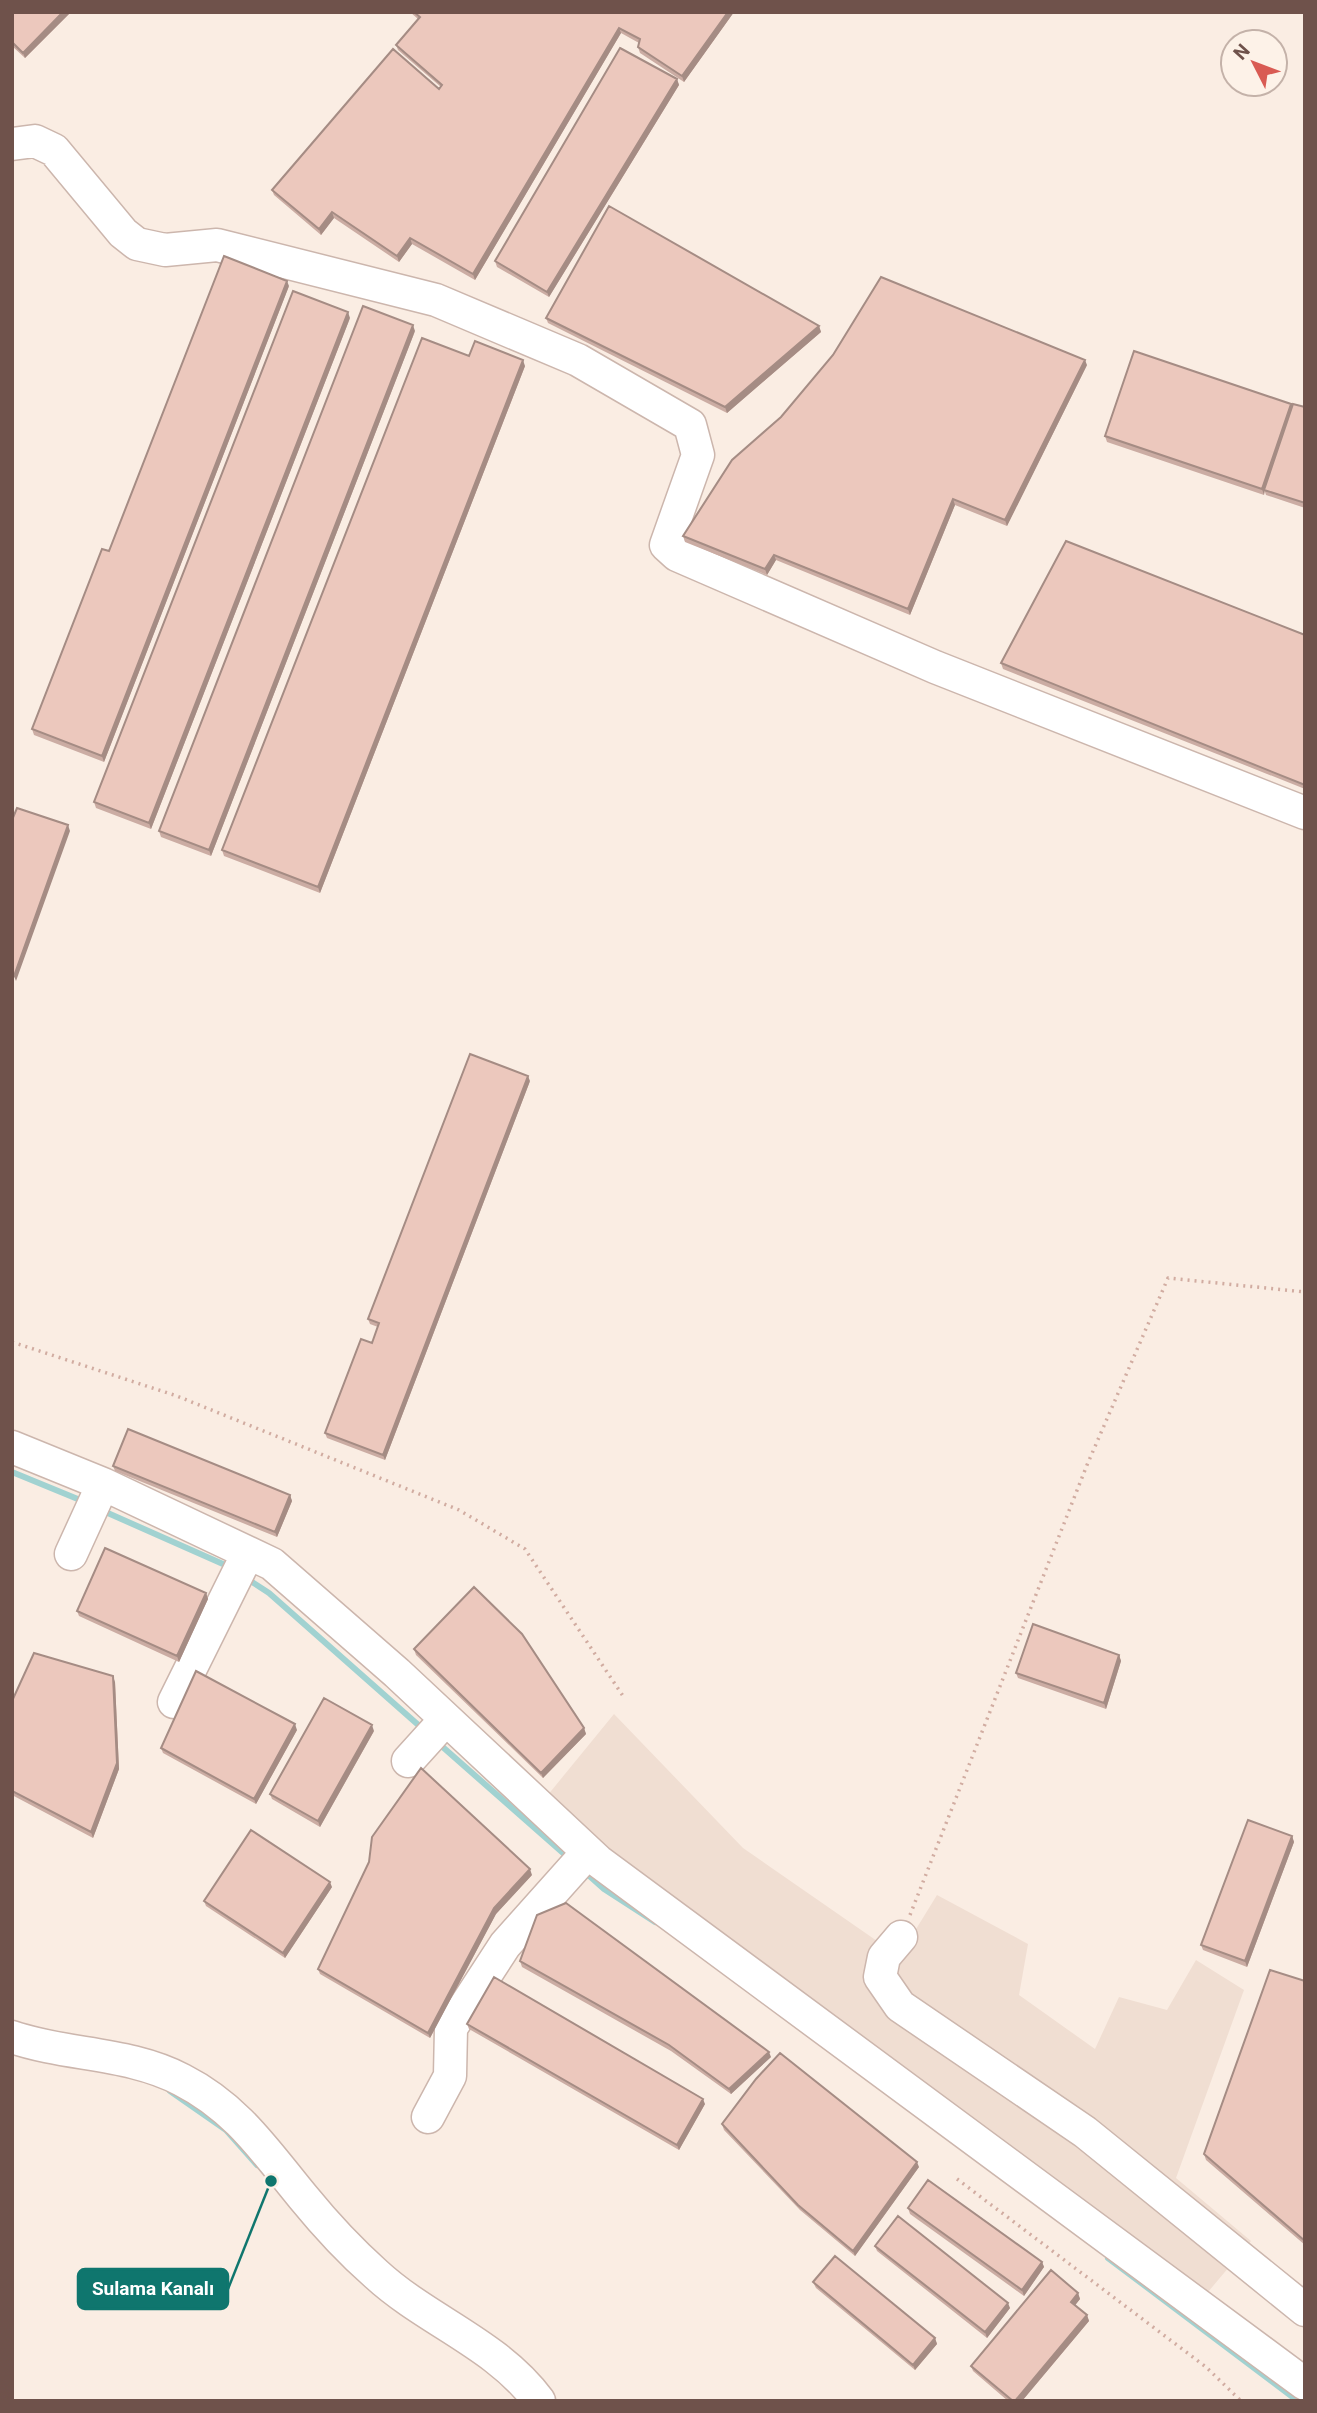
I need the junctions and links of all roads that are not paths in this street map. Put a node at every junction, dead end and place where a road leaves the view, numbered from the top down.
1 (12, 144) edge
2 (1305, 813) edge
3 (12, 1447) edge
4 (97, 1499) junction
5 (71, 1554) dead end
6 (240, 1568) junction
7 (174, 1702) dead end
8 (581, 1860) junction
9 (901, 1937) road end
10 (12, 2036) edge
11 (428, 2118) dead end
12 (1305, 2310) edge
13 (1305, 2384) edge
14 (539, 2401) edge

1 - 2 street
3 - 4 street
4 - 5 street
4 - 6 street
6 - 7 street
6 - 8 street
8 - 11 street
8 - 13 street
9 - 12 street
10 - 14 street

